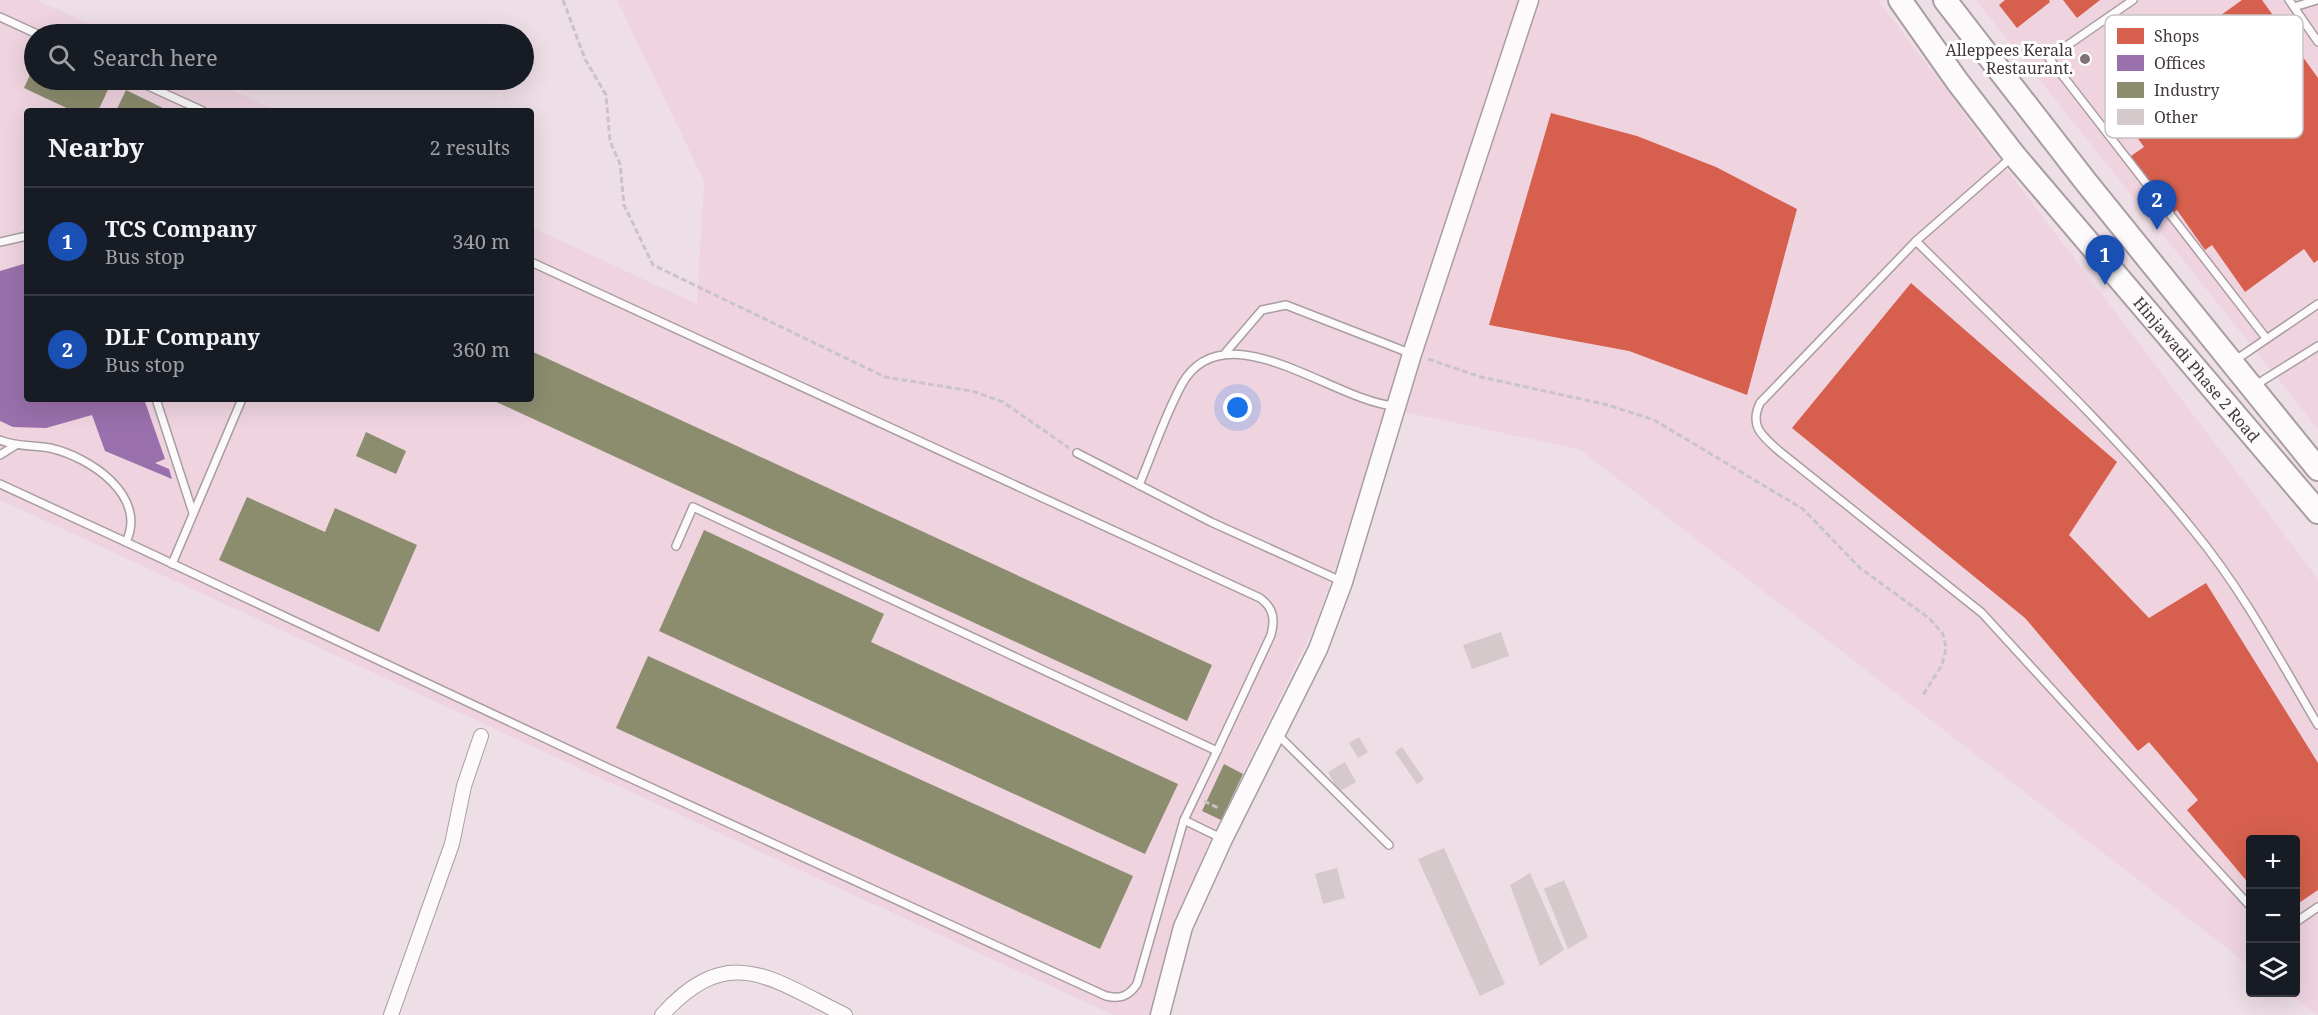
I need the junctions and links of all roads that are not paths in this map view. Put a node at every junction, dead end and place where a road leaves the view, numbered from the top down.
1 (1529, 0) edge
2 (1900, 0) edge
3 (1945, 0) edge
4 (2133, 0) edge
5 (2289, 0) edge
6 (2317, 0) edge
7 (2294, 8) junction
8 (2111, 15) edge
9 (2299, 15) edge
10 (0, 17) edge
11 (2105, 19) edge
12 (2303, 21) edge
13 (24, 28) edge
14 (2318, 42) edge
15 (157, 90) edge
16 (196, 108) edge
17 (2105, 131) edge
18 (2111, 138) edge
19 (2014, 155) junction
20 (24, 237) edge
21 (1916, 241) junction
22 (0, 242) edge
23 (534, 263) edge
24 (2318, 304) edge
25 (2266, 339) junction
26 (2318, 346) edge
27 (1226, 352) junction
28 (1412, 354) junction
29 (2232, 362) junction
30 (2252, 388) junction
31 (157, 402) edge
32 (241, 402) edge
33 (1397, 406) junction
34 (0, 440) edge
35 (16, 445) junction
36 (1077, 453) road end
37 (0, 455) edge
38 (2318, 469) edge
39 (0, 484) edge
40 (1139, 485) junction
41 (2318, 512) edge
42 (193, 513) junction
43 (126, 542) junction
44 (676, 546) dead end
45 (172, 564) junction
46 (1343, 582) junction
47 (2318, 725) edge
48 (1277, 734) junction
49 (481, 736) dead end
50 (1217, 751) junction
51 (1184, 820) junction
52 (1223, 839) junction
53 (1389, 845) dead end
54 (2246, 902) edge
55 (2318, 907) edge
56 (2300, 919) edge
57 (391, 1015) edge
58 (662, 1015) edge
59 (845, 1015) edge
60 (1161, 1015) edge

1 - 28 street
2 - 19 main road, Hinjawadi Phase 2 Road
3 - 29 main road, Hinjawadi Phase 2 Road
4 - 8 lane
5 - 7 lane
6 - 7 lane
7 - 9 lane
10 - 13 lane
11 - 17 lane
12 - 14 lane
15 - 16 lane
18 - 25 lane
19 - 21 lane
19 - 41 main road, Hinjawadi Phase 2 Road
20 - 22 lane
21 - 47 lane
21 - 54 lane
23 - 50 lane
24 - 25 lane
25 - 29 lane
26 - 30 lane
27 - 28 lane
27 - 33 lane
27 - 40 lane
28 - 33 street
29 - 30 main road, Hinjawadi Phase 2 Road
30 - 38 main road, Hinjawadi Phase 2 Road
31 - 42 lane
32 - 42 lane
33 - 46 street
34 - 35 lane
35 - 37 lane
35 - 43 lane
36 - 40 lane
39 - 43 lane
40 - 46 lane
42 - 45 lane
43 - 45 lane
44 - 50 lane
45 - 51 lane
46 - 48 street
48 - 52 street
48 - 53 lane
49 - 57 street
50 - 51 lane
51 - 52 lane
52 - 60 street
55 - 56 lane
58 - 59 street

